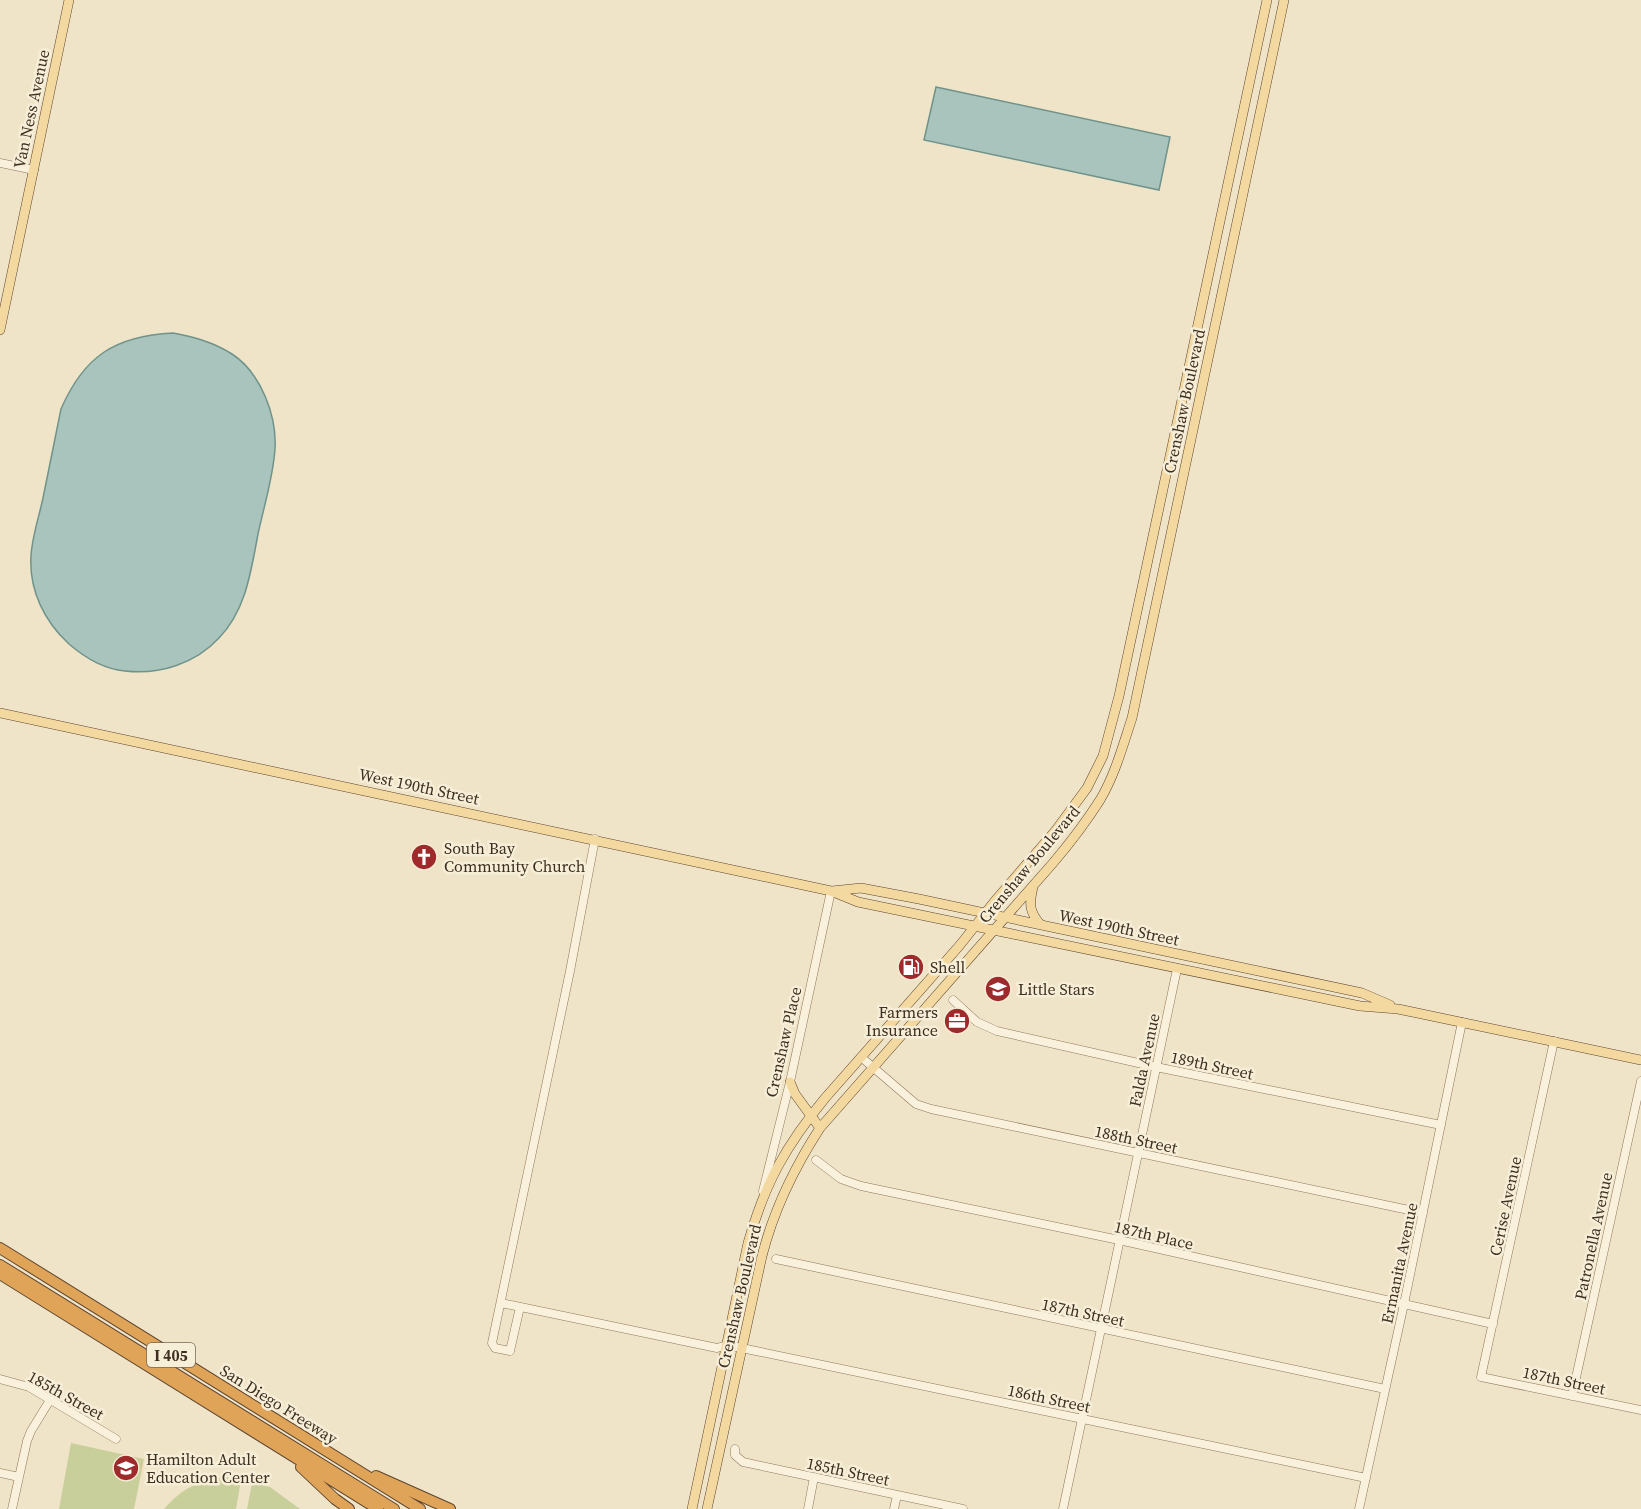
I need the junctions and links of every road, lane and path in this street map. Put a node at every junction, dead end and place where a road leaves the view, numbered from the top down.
1 (69, 0) edge
2 (1267, 0) edge
3 (1284, 0) edge
4 (0, 163) edge
5 (34, 170) junction
6 (0, 330) edge
7 (1119, 696) junction
8 (1135, 700) junction
9 (0, 713) edge
10 (595, 839) junction
11 (1034, 883) junction
12 (831, 891) junction
13 (985, 914) junction
14 (1004, 918) junction
15 (975, 926) junction
16 (1041, 926) junction
17 (993, 930) junction
18 (1177, 969) junction
19 (953, 1000) dead end
20 (1398, 1008) junction
21 (1462, 1022) junction
22 (1554, 1041) junction
23 (861, 1057) junction
24 (1641, 1060) edge
25 (1156, 1067) junction
26 (874, 1068) junction
27 (790, 1082) junction
28 (1641, 1082) edge
29 (810, 1116) junction
30 (1442, 1125) junction
31 (820, 1128) junction
32 (1138, 1153) junction
33 (816, 1161) dead end
34 (761, 1200) junction
35 (1423, 1213) junction
36 (1119, 1240) junction
37 (0, 1248) edge
38 (776, 1258) dead end
39 (0, 1265) edge
40 (0, 1274) edge
41 (501, 1303) junction
42 (1404, 1304) junction
43 (520, 1307) junction
44 (1493, 1324) junction
45 (1101, 1330) junction
46 (727, 1346) junction
47 (742, 1348) junction
48 (1481, 1377) joint
49 (0, 1379) edge
50 (1385, 1389) junction
51 (1572, 1396) junction
52 (50, 1400) junction
53 (1641, 1410) edge
54 (1082, 1419) junction
55 (116, 1439) dead end
56 (735, 1449) dead end
57 (283, 1450) junction
58 (342, 1462) junction
59 (0, 1473) edge
60 (19, 1476) junction
61 (814, 1477) junction
62 (1366, 1478) junction
63 (897, 1495) junction
64 (12, 1509) edge
65 (349, 1509) edge
66 (378, 1509) edge
67 (394, 1509) edge
68 (420, 1509) edge
69 (450, 1509) edge
70 (692, 1509) edge
71 (707, 1509) edge
72 (808, 1509) edge
73 (894, 1509) edge
74 (963, 1509) edge
75 (1063, 1509) edge
76 (1359, 1509) edge

1 - 5 main road, Van Ness Avenue
2 - 7 main road, Crenshaw Boulevard
3 - 8 main road, Crenshaw Boulevard
4 - 5 street
5 - 6 main road, Van Ness Avenue
7 - 8 main road
7 - 13 main road, Crenshaw Boulevard
8 - 11 main road, Crenshaw Boulevard
9 - 10 main road, West 190th Street
10 - 12 main road, West 190th Street
10 - 41 street
11 - 14 main road, Crenshaw Boulevard
11 - 16 main road
12 - 13 main road, West 190th Street
12 - 15 main road, West 190th Street
12 - 27 street, Crenshaw Place
13 - 14 main road, West 190th Street
13 - 15 main road, Crenshaw Boulevard
14 - 16 main road, West 190th Street
14 - 17 main road, Crenshaw Boulevard
15 - 17 main road, West 190th Street
15 - 23 main road, Crenshaw Boulevard
16 - 20 main road, West 190th Street
17 - 18 main road, West 190th Street
17 - 26 main road, Crenshaw Boulevard
18 - 20 main road, West 190th Street
18 - 25 street, Falda Avenue
19 - 25 street, 189th Street
20 - 21 main road, West 190th Street
21 - 22 main road, West 190th Street
21 - 30 street, Ermanita Avenue
22 - 24 main road, West 190th Street
22 - 44 street, Cerise Avenue
23 - 26 street, 188th Street
23 - 29 main road, Crenshaw Boulevard
25 - 30 street, 189th Street
25 - 32 street, Falda Avenue
26 - 31 main road, Crenshaw Boulevard
26 - 32 street, 188th Street
27 - 29 main road
27 - 34 street, Crenshaw Place
28 - 51 street, Patronella Avenue
29 - 31 main road
29 - 34 main road, Crenshaw Boulevard
30 - 35 street, Ermanita Avenue
31 - 47 main road, Crenshaw Boulevard
32 - 35 street, 188th Street
32 - 36 street, Falda Avenue
33 - 36 street, 187th Place
34 - 46 main road, Crenshaw Boulevard
35 - 42 street, Ermanita Avenue
36 - 42 street, 187th Place
36 - 45 street, Falda Avenue
37 - 58 highway, San Diego Freeway / I 405
38 - 45 street, 187th Street
39 - 67 highway
40 - 57 highway, I 405
41 - 43 street, 186th Street
41 - 43 street
42 - 44 street, 187th Place
42 - 50 street, Ermanita Avenue
43 - 46 street, 186th Street
44 - 48 street, Cerise Avenue
45 - 50 street, 187th Street
45 - 54 street, Falda Avenue
46 - 47 street, 186th Street
46 - 70 main road, Crenshaw Boulevard
47 - 54 street, 186th Street
47 - 71 main road, Crenshaw Boulevard
48 - 51 street, 187th Street
49 - 52 street, 185th Street
50 - 62 street, Ermanita Avenue
51 - 53 street, 187th Street
52 - 55 street, 185th Street
52 - 60 street
54 - 62 street, 186th Street
54 - 75 street, Falda Avenue
56 - 61 street, 185th Street
57 - 65 highway
57 - 66 highway, I 405
58 - 68 highway, San Diego Freeway / I 405
58 - 69 highway
59 - 60 street
60 - 64 street
61 - 63 street, 185th Street
61 - 72 street
62 - 76 street, Ermanita Avenue
63 - 73 street
63 - 74 street, 185th Street

